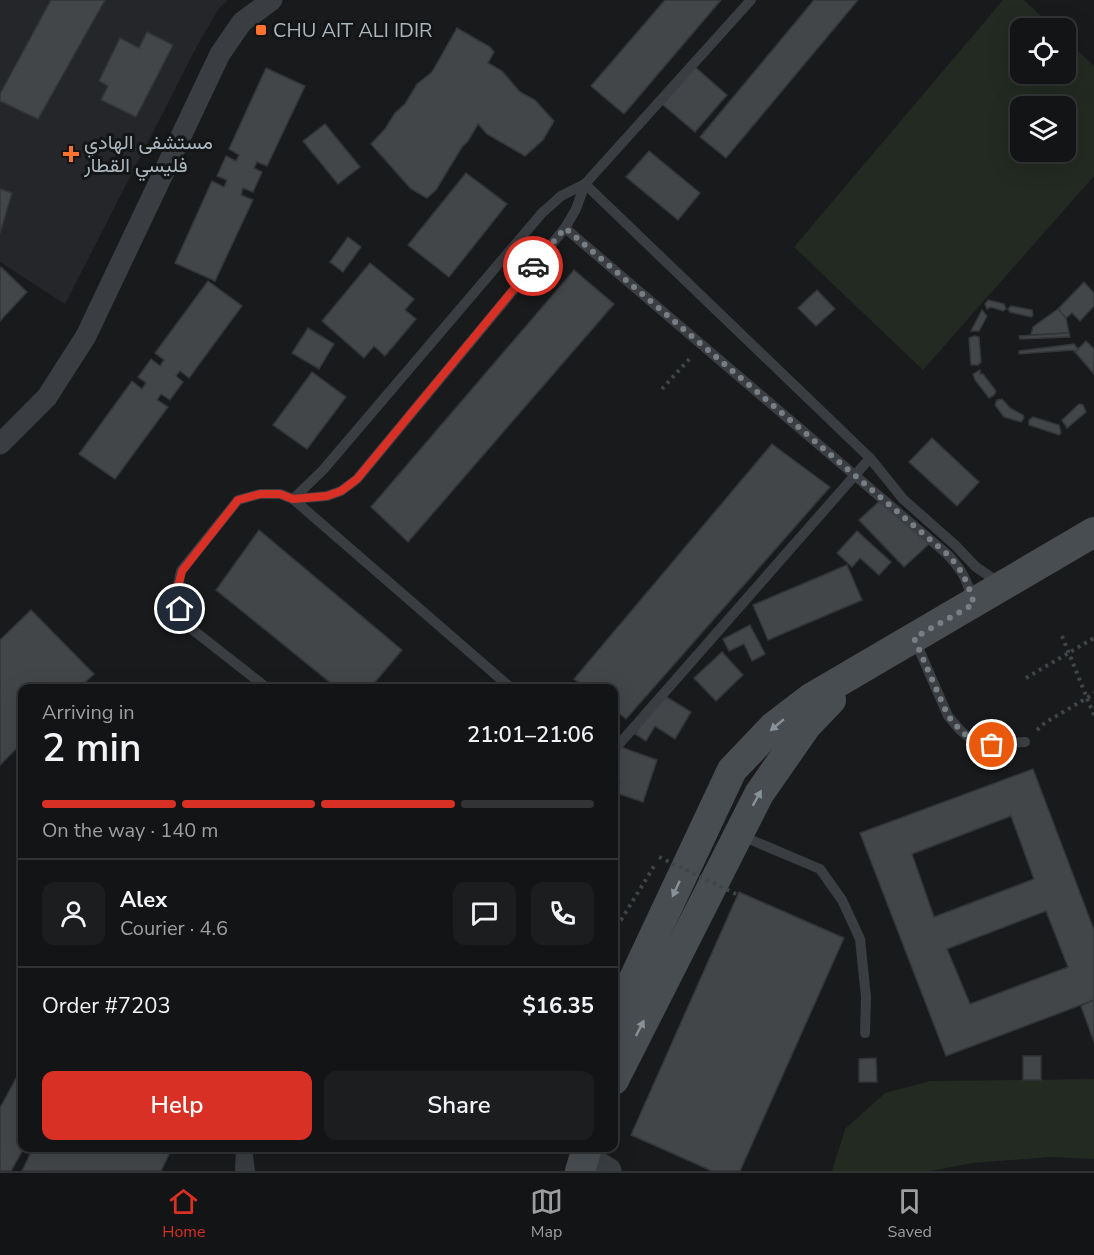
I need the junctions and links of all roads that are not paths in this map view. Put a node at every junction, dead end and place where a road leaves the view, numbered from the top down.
1 (272, 0) edge
2 (750, 0) edge
3 (585, 184) junction
4 (565, 228) junction
5 (0, 444) edge
6 (870, 458) junction
7 (855, 476) junction
8 (293, 499) junction
9 (1094, 532) edge
10 (1004, 585) junction
11 (974, 604) junction
12 (914, 638) junction
13 (860, 669) junction
14 (262, 684) edge
15 (506, 684) edge
16 (1025, 742) dead end
17 (618, 745) edge
18 (738, 834) junction
19 (618, 1012) edge
20 (865, 1034) dead end
21 (618, 1072) edge
22 (241, 1152) edge
23 (248, 1152) edge
24 (240, 1171) edge
25 (250, 1171) edge

1 - 5 street
2 - 3 lane
3 - 4 lane
3 - 6 lane
3 - 8 lane
4 - 7 lane
4 - 8 lane
6 - 7 lane
6 - 10 lane
7 - 11 lane
7 - 17 lane
8 - 14 lane
8 - 15 lane
9 - 10 main road
10 - 11 main road
11 - 12 main road
12 - 13 main road
12 - 16 lane
18 -> 13 main road
13 -> 19 main road
18 - 20 lane
21 -> 18 main road
22 - 24 lane
23 - 25 lane

